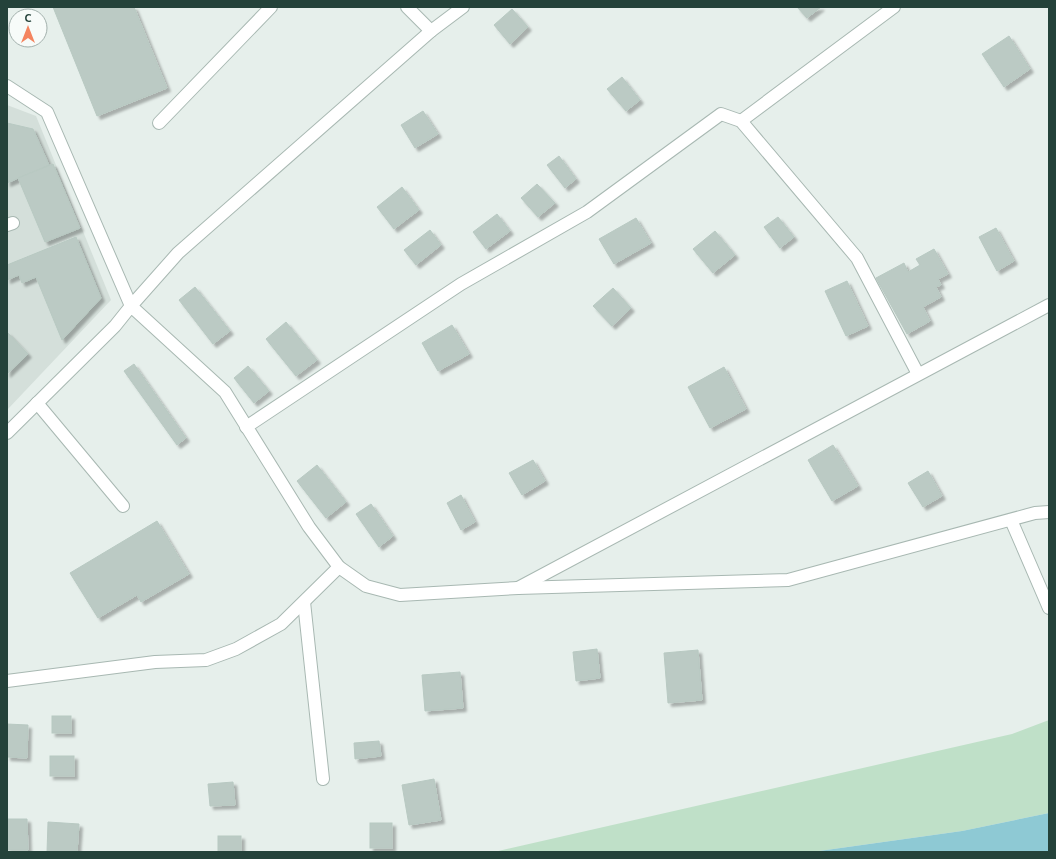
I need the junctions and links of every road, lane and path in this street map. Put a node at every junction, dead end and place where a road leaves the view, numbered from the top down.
1 (271, 7) edge
2 (407, 7) edge
3 (463, 7) edge
4 (894, 7) edge
5 (432, 31) junction
6 (7, 86) edge
7 (741, 121) junction
8 (159, 122) dead end
9 (1049, 305) edge
10 (131, 306) junction
11 (918, 374) junction
12 (38, 403) junction
13 (246, 427) junction
14 (7, 433) edge
15 (123, 506) dead end
16 (1049, 512) edge
17 (1011, 520) junction
18 (339, 567) junction
19 (518, 588) junction
20 (304, 602) junction
21 (1049, 608) edge
22 (7, 681) edge
23 (323, 779) dead end

1 - 8 street
2 - 5 street
3 - 5 street
4 - 7 street
5 - 10 street
6 - 10 street
7 - 11 street
7 - 13 street
9 - 11 street
10 - 12 street
10 - 13 street
11 - 19 street
12 - 14 street
12 - 15 street
13 - 18 street
16 - 17 street
17 - 19 street
17 - 21 street
18 - 19 street
18 - 20 street
20 - 22 street
20 - 23 street

